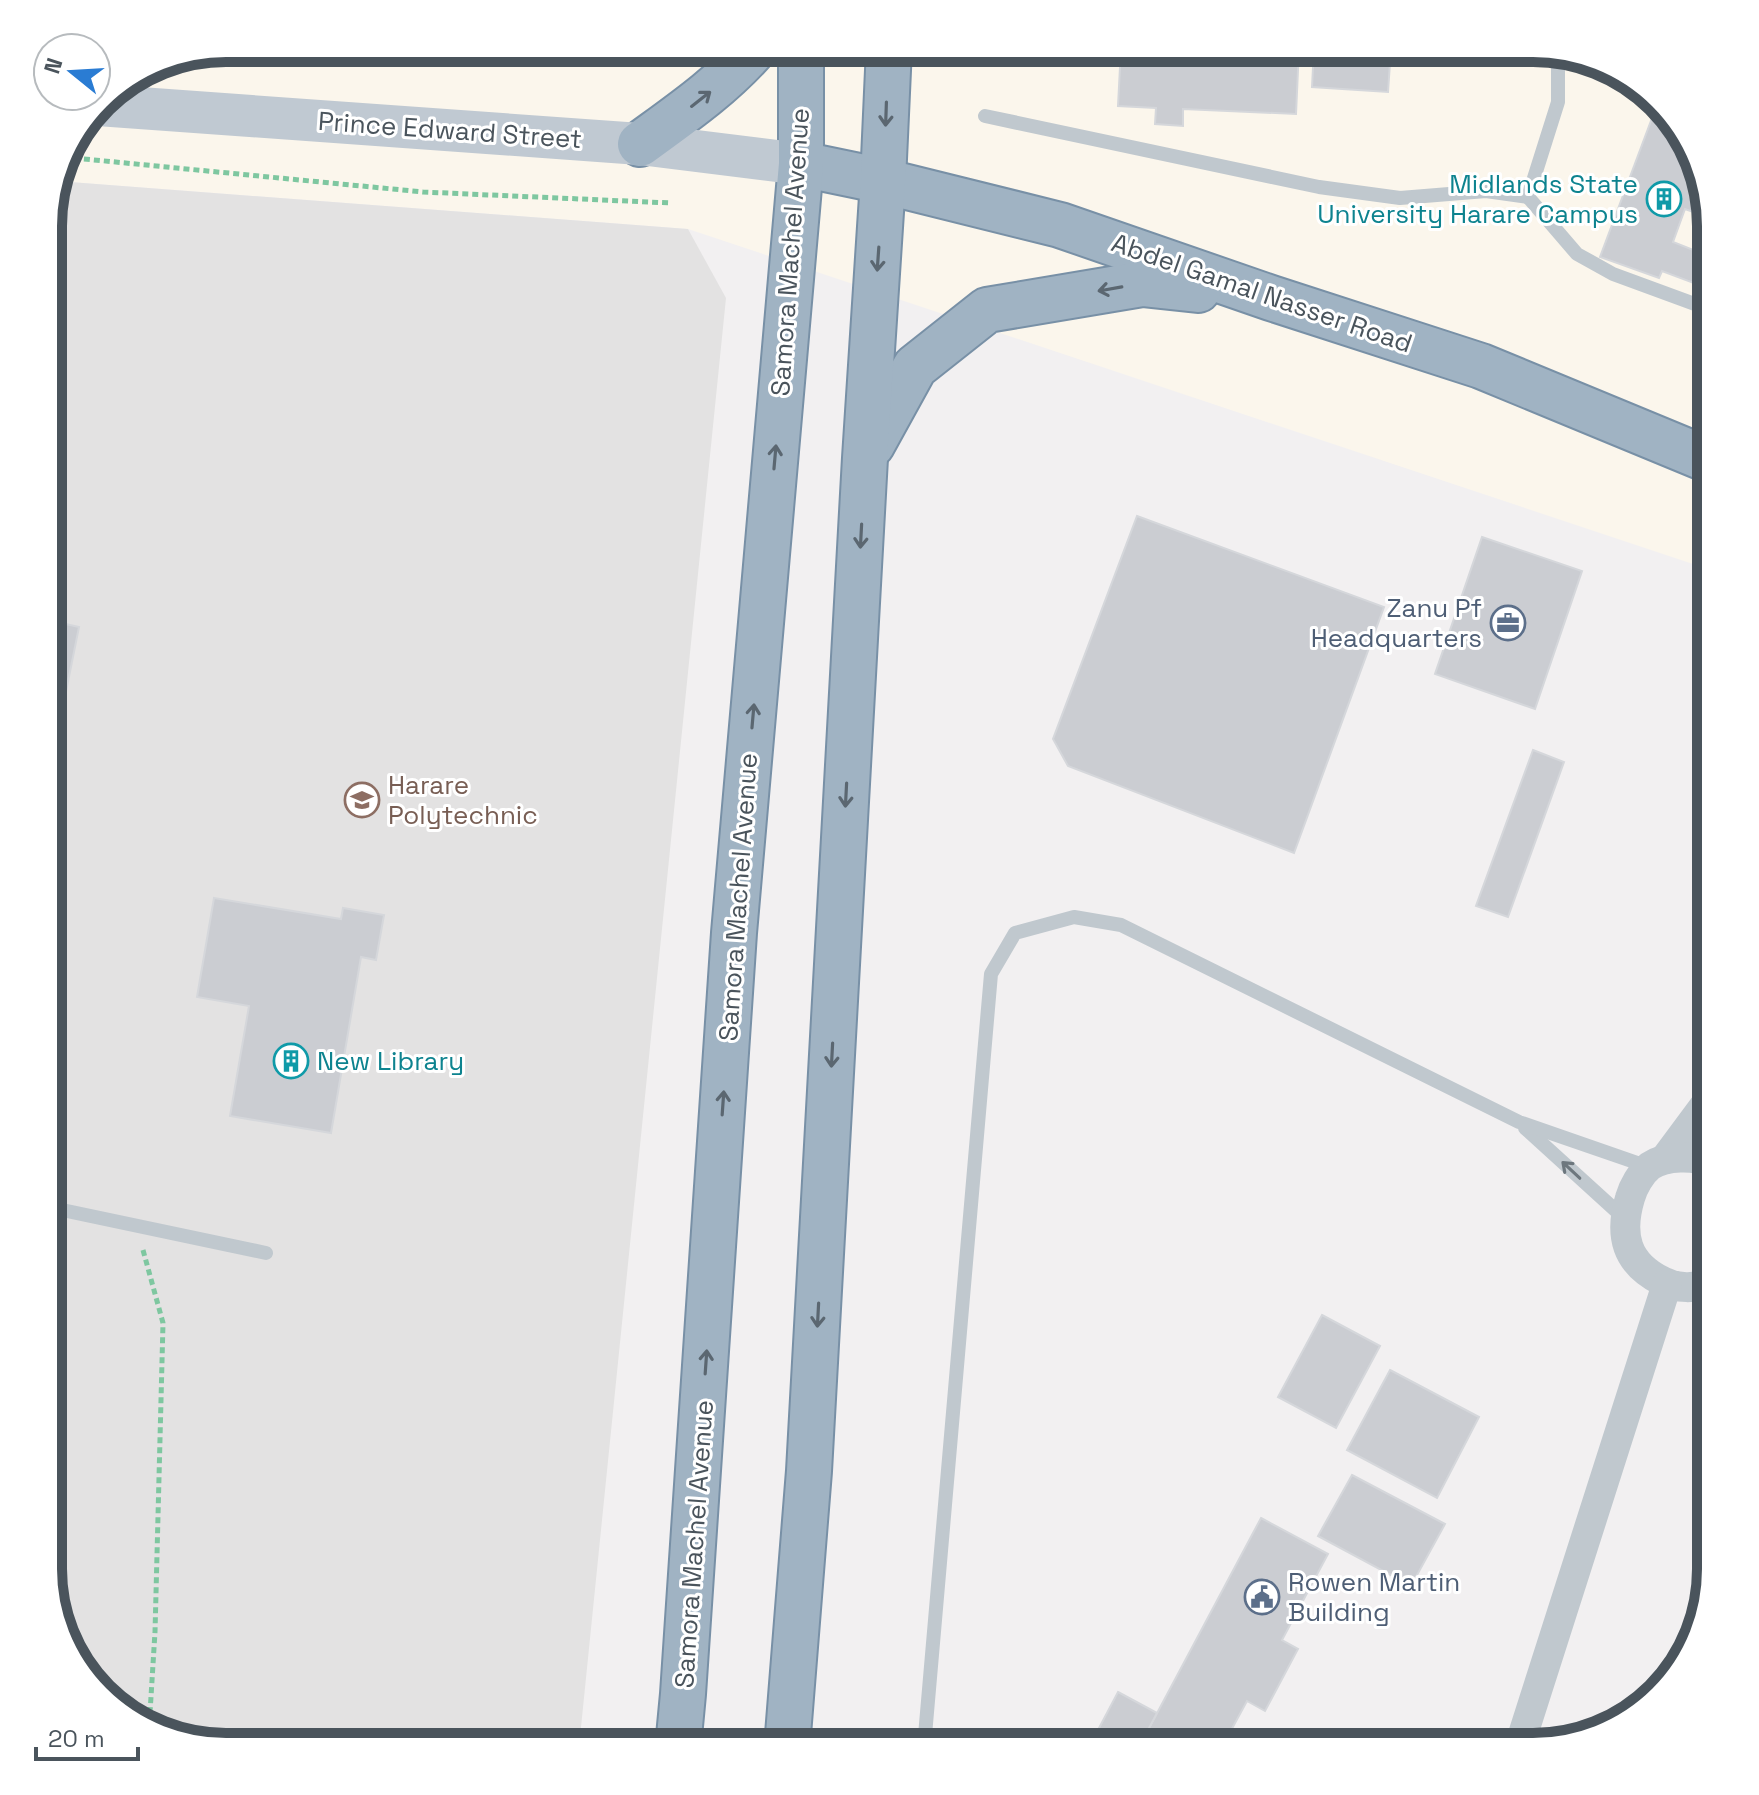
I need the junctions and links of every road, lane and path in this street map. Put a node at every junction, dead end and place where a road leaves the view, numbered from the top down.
1 (743, 62) edge
2 (801, 62) edge
3 (888, 62) edge
4 (1558, 64) edge
5 (114, 106) edge
6 (985, 116) dead end
7 (640, 144) junction
8 (76, 158) edge
9 (801, 164) junction
10 (883, 181) junction
11 (1528, 197) junction
12 (671, 203) dead end
13 (1271, 298) junction
14 (1697, 305) edge
15 (1697, 455) edge
16 (865, 458) junction
17 (1697, 1114) edge
18 (1519, 1122) junction
19 (1697, 1160) edge
20 (1657, 1163) junction
21 (62, 1210) edge
22 (1624, 1218) junction
23 (137, 1226) junction
24 (266, 1253) dead end
25 (1667, 1284) junction
26 (1697, 1286) edge
27 (150, 1714) edge
28 (679, 1733) edge
29 (788, 1733) edge
30 (925, 1733) edge
31 (1523, 1733) edge

7 -> 1 highway
2 - 9 highway, Samora Machel Avenue
3 -> 10 highway
4 - 11 lane
5 - 7 main road, Prince Edward Street
6 - 11 lane
7 - 9 main road, Prince Edward Street
8 - 12 path
9 - 10 highway, Abdel Gamal Nasser Road
28 -> 9 highway, Samora Machel Avenue
10 - 13 highway, Abdel Gamal Nasser Road
10 -> 16 highway
11 - 14 lane
13 - 15 highway, Abdel Gamal Nasser Road
13 -> 16 highway
16 -> 29 highway
17 - 20 street
18 - 20 lane
22 -> 18 lane
18 - 30 lane
19 - 20 street
20 - 22 street
21 - 23 lane
22 - 25 street
23 - 24 lane
23 - 27 path
25 - 26 street
25 - 31 street

